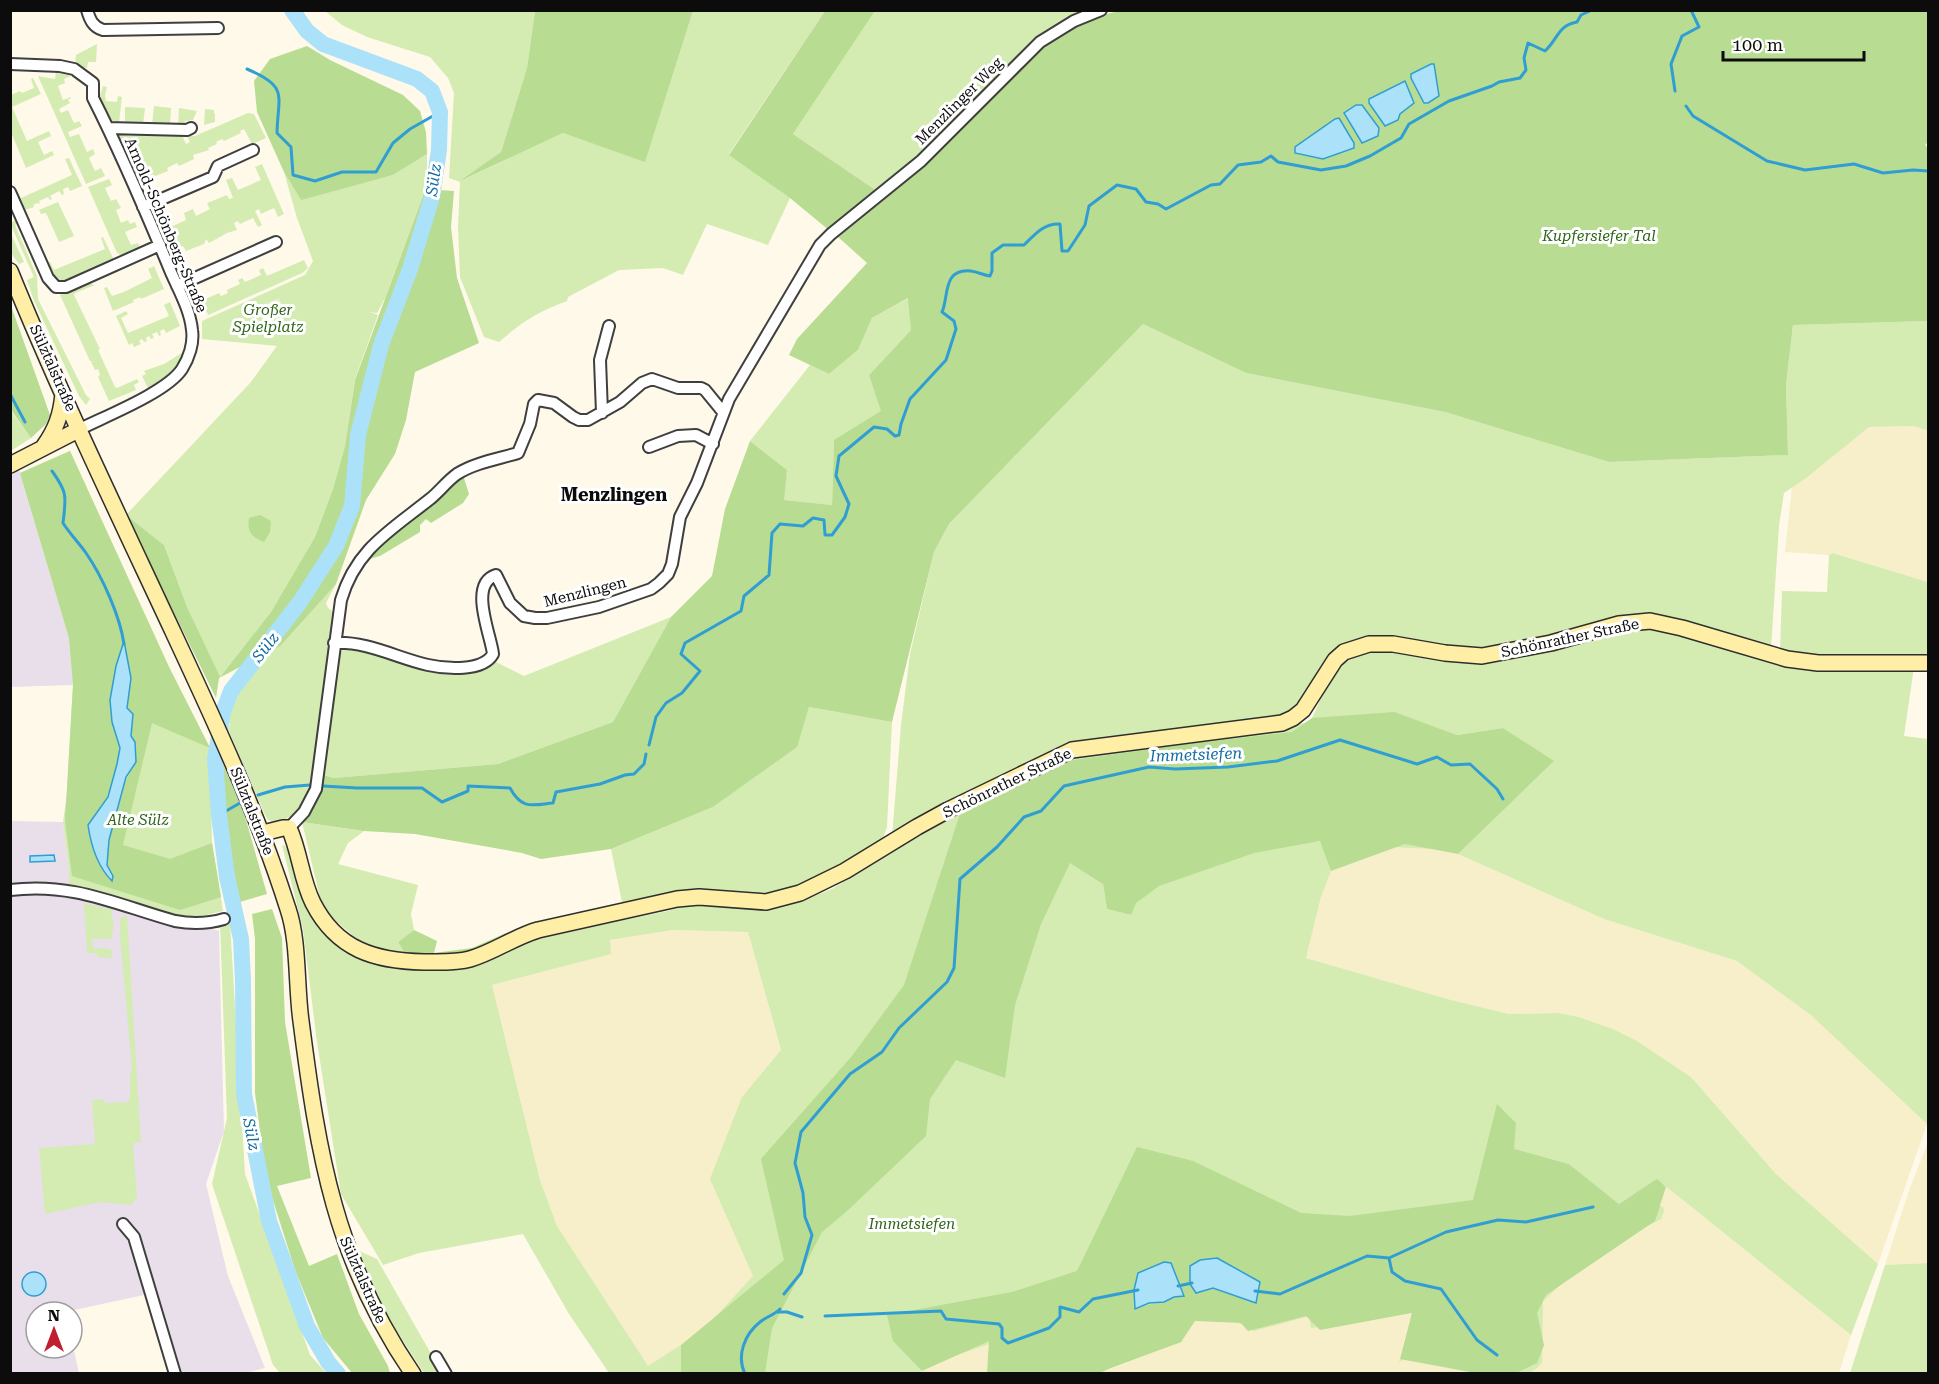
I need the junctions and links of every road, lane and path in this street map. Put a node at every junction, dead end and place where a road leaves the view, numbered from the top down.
1 (87, 10) edge
2 (1101, 10) edge
3 (218, 28) dead end
4 (10, 64) edge
5 (108, 128) junction
6 (191, 128) dead end
7 (253, 150) dead end
8 (10, 192) edge
9 (143, 207) junction
10 (844, 223) joint
11 (276, 242) dead end
12 (160, 245) junction
13 (10, 271) edge
14 (177, 286) junction
15 (609, 326) dead end
16 (63, 392) junction
17 (723, 412) junction
18 (602, 413) junction
19 (80, 429) junction
20 (713, 444) junction
21 (44, 446) junction
22 (649, 447) dead end
23 (10, 465) edge
24 (334, 643) junction
25 (1929, 663) edge
26 (289, 828) junction
27 (265, 839) junction
28 (294, 844) junction
29 (10, 890) edge
30 (224, 919) dead end
31 (123, 1224) dead end
32 (435, 1357) dead end
33 (404, 1366) edge
34 (175, 1374) edge
35 (413, 1374) edge
36 (446, 1374) edge

1 - 3 street
2 - 10 street, Menzlinger Weg
4 - 5 street, Arnold-Schönberg-Straße
5 - 6 street
5 - 9 street, Arnold-Schönberg-Straße
7 - 9 street
8 - 12 street
9 - 12 street, Arnold-Schönberg-Straße
10 - 17 street, Menzlingen
11 - 14 street
12 - 14 street, Arnold-Schönberg-Straße
13 - 16 street, Sülztalstraße
14 - 19 street, Arnold-Schönberg-Straße
15 - 18 street
16 - 19 street, Sülztalstraße
16 - 21 street
17 - 18 street
17 - 20 street, Menzlingen
18 - 24 street
19 - 21 street
19 - 27 street, Sülztalstraße
20 - 22 street
20 - 24 street, Menzlingen
21 - 23 street
24 - 26 street
25 - 28 street, Schönrather Straße
26 - 27 street
26 - 28 street, Schönrather Straße
27 - 28 street
27 - 33 street, Sülztalstraße
29 - 30 street
31 - 34 street
32 - 36 street
33 - 35 street, Sülztalstraße

